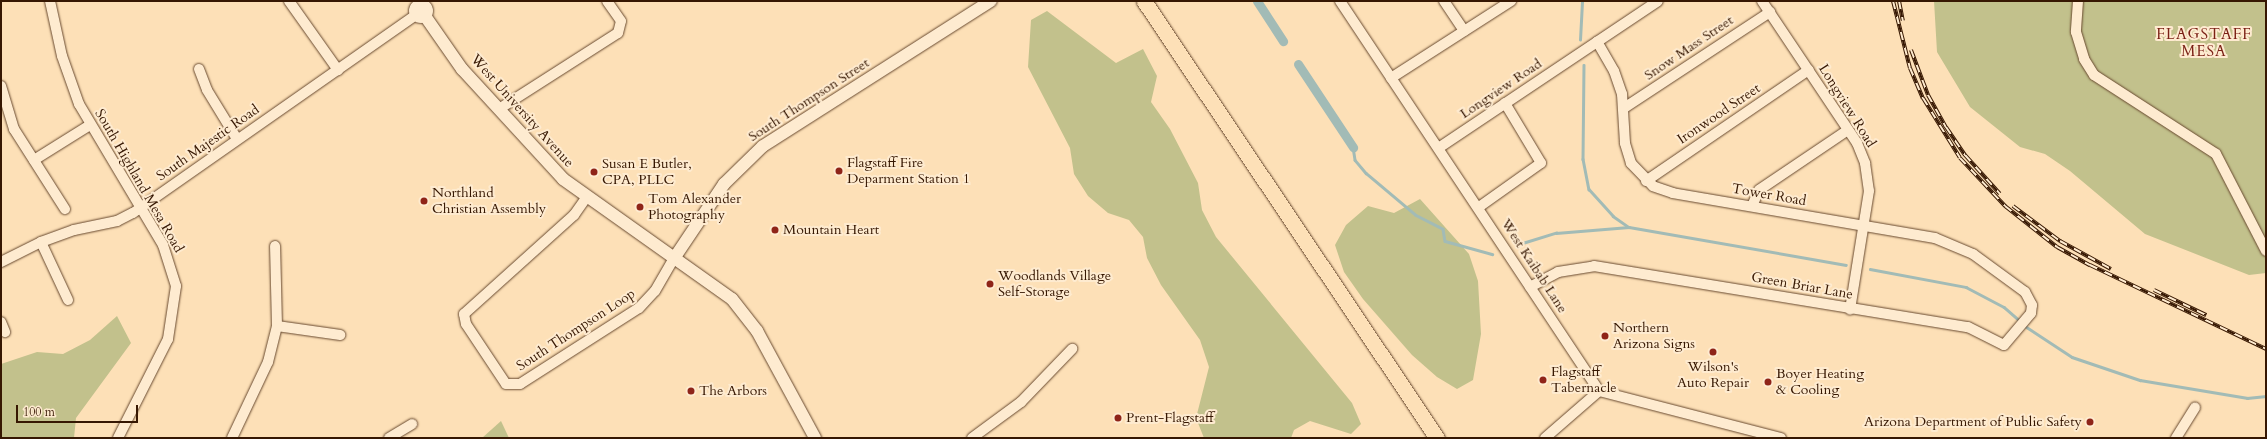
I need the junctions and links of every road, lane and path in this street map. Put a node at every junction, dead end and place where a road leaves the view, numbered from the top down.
1 (50, 1) edge
2 (290, 1) edge
3 (607, 1) edge
4 (991, 1) edge
5 (1144, 1) edge
6 (1340, 1) edge
7 (1444, 1) edge
8 (1511, 1) edge
9 (1658, 1) edge
10 (1762, 1) edge
11 (2078, 1) edge
12 (418, 9) edge
13 (1770, 12) junction
14 (1464, 31) junction
15 (1597, 42) junction
16 (199, 68) dead end
17 (338, 70) junction
18 (1809, 70) junction
19 (1391, 78) junction
20 (1, 86) edge
21 (1505, 103) junction
22 (1624, 108) junction
23 (499, 109) junction
24 (90, 125) junction
25 (1848, 130) junction
26 (237, 139) junction
27 (1440, 147) junction
28 (34, 160) junction
29 (1646, 181) junction
30 (586, 198) junction
31 (1752, 206) junction
32 (1479, 207) junction
33 (140, 208) junction
34 (65, 209) dead end
35 (1865, 224) junction
36 (41, 242) junction
37 (275, 246) dead end
38 (2266, 251) edge
39 (675, 258) junction
40 (1, 262) edge
41 (1530, 287) junction
42 (2025, 292) joint
43 (68, 300) dead end
44 (1850, 309) junction
45 (1, 322) edge
46 (277, 326) junction
47 (6, 332) dead end
48 (340, 335) dead end
49 (1072, 348) dead end
50 (1599, 391) junction
51 (2195, 407) dead end
52 (412, 424) dead end
53 (118, 438) edge
54 (232, 438) edge
55 (389, 438) edge
56 (815, 438) edge
57 (972, 438) edge
58 (1437, 438) edge
59 (1545, 438) edge
60 (1781, 438) edge
61 (2176, 438) edge

1 - 24 street, South Highland Mesa Road
2 - 17 street
3 - 23 street
4 - 39 street, South Thompson Street
5 - 58 main road
6 - 19 street, West Kaibab Lane
7 - 14 street
8 - 14 street
9 - 15 street, Longview Road
10 - 13 street, Longview Road
11 - 38 street
12 - 17 street, South Majestic Road
12 - 23 street, West University Avenue
13 - 18 street, Longview Road
13 - 22 street, Snow Mass Street
14 - 19 street
15 - 21 street, Longview Road
15 - 22 street
16 - 26 street
17 - 26 street, South Majestic Road
18 - 25 street, Longview Road
18 - 29 street, Ironwood Street
19 - 27 street, West Kaibab Lane
20 - 28 street
21 - 27 street, Longview Road
21 - 32 street
22 - 29 street
23 - 30 street, West University Avenue
24 - 28 street
24 - 33 street, South Highland Mesa Road
25 - 31 street
25 - 35 street, Longview Road
26 - 33 street, South Majestic Road
27 - 32 street, West Kaibab Lane
28 - 34 street
29 - 31 street, Tower Road
30 - 39 street, West University Avenue
30 - 39 street, South Thompson Loop
31 - 35 street, Tower Road
32 - 41 street, West Kaibab Lane
33 - 36 street, South Majestic Road
33 - 53 street, South Highland Mesa Road
35 - 42 street, Tower Road
35 - 44 street, Longview Road
36 - 40 street, South Majestic Road
36 - 43 street
37 - 46 street
39 - 56 street, West University Avenue
41 - 44 street, Green Briar Lane
41 - 50 street, West Kaibab Lane
42 - 44 street, Green Briar Lane
45 - 47 street
46 - 48 street
46 - 54 street
49 - 57 street
50 - 59 street
50 - 60 street
51 - 61 street
52 - 55 street

